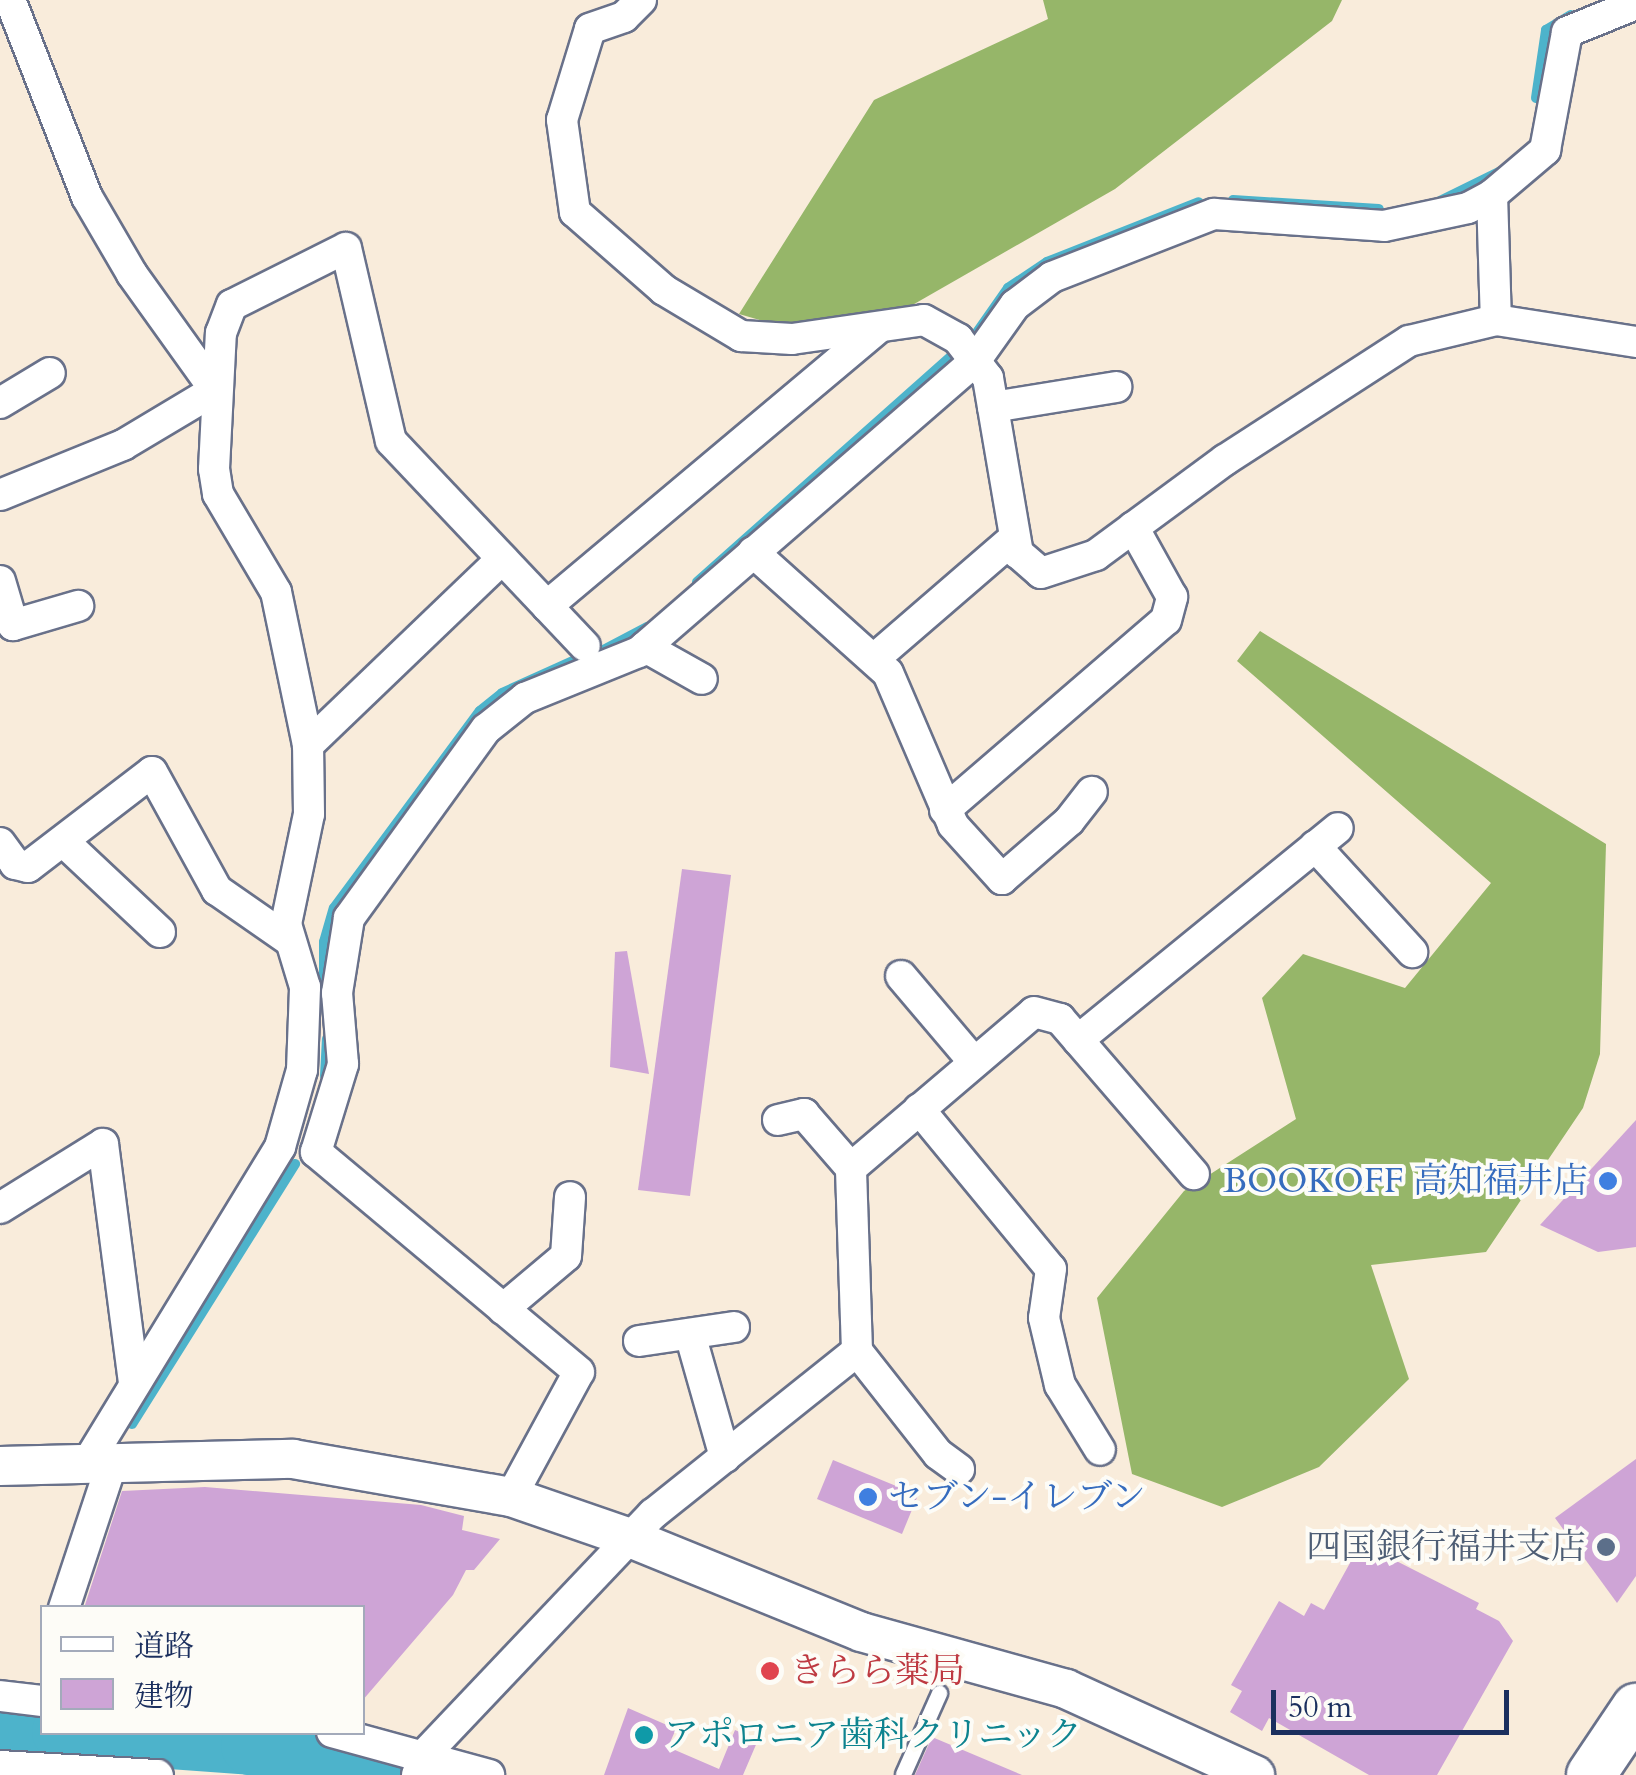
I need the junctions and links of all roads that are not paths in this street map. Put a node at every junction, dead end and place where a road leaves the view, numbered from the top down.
1 (10, 0) edge
2 (641, 0) edge
3 (1636, 4) edge
4 (1492, 195) junction
5 (1496, 320) junction
6 (880, 327) junction
7 (1636, 342) edge
8 (976, 360) junction
9 (50, 374) dead end
10 (1116, 388) dead end
11 (215, 390) junction
12 (0, 403) edge
13 (993, 407) junction
14 (0, 495) edge
15 (1132, 527) junction
16 (1014, 538) junction
17 (753, 552) junction
18 (502, 559) junction
19 (0, 580) edge
20 (78, 606) dead end
21 (547, 606) junction
22 (6, 627) edge
23 (584, 646) dead end
24 (645, 646) junction
25 (874, 659) junction
26 (702, 679) dead end
27 (308, 745) junction
28 (1092, 792) dead end
29 (945, 810) junction
30 (63, 841) junction
31 (0, 843) edge
32 (160, 932) dead end
33 (288, 940) junction
34 (1412, 952) dead end
35 (901, 976) dead end
36 (1078, 1040) junction
37 (974, 1062) junction
38 (919, 1110) junction
39 (778, 1120) dead end
40 (851, 1168) junction
41 (1194, 1174) dead end
42 (570, 1196) dead end
43 (0, 1208) edge
44 (503, 1309) junction
45 (734, 1327) dead end
46 (690, 1334) junction
47 (639, 1341) dead end
48 (857, 1351) junction
49 (134, 1382) junction
50 (1100, 1450) dead end
51 (725, 1457) junction
52 (101, 1460) junction
53 (0, 1466) edge
54 (959, 1468) dead end
55 (511, 1497) junction
56 (630, 1538) junction
57 (65, 1605) edge
58 (40, 1692) edge
59 (939, 1692) dead end
60 (0, 1696) edge
61 (1636, 1708) edge
62 (341, 1735) edge
63 (421, 1763) edge
64 (0, 1766) edge
65 (901, 1773) edge
66 (158, 1775) edge
67 (489, 1775) edge
68 (1254, 1775) edge
69 (1592, 1775) edge

1 - 11 street
2 - 6 street
3 - 4 street
4 - 5 street
4 - 8 street
5 - 7 street
5 - 15 street
6 - 8 street
6 - 21 street
8 - 13 street
8 - 17 street
9 - 12 street
10 - 13 street
11 - 14 street
11 - 18 street
11 - 27 street
13 - 16 street
15 - 16 street
15 - 29 street
16 - 25 street
17 - 24 street
17 - 25 street
18 - 21 street
18 - 27 street
19 - 22 street
20 - 22 street
21 - 23 street
24 - 26 street
24 - 44 street
25 - 29 street
27 - 33 street
28 - 29 street
30 - 31 street
30 - 32 street
30 - 33 street
33 - 49 street
34 - 36 street
35 - 37 street
36 - 37 street
36 - 41 street
37 - 38 street
38 - 40 street
38 - 50 street
39 - 40 street
40 - 48 street
42 - 44 street
43 - 49 street
44 - 55 street
45 - 46 street
46 - 47 street
46 - 51 street
48 - 51 street
48 - 54 street
49 - 52 street
51 - 56 street
52 - 53 street
52 - 55 street
52 - 57 street
55 - 56 street
56 - 63 street
56 - 68 street
58 - 60 street
59 - 65 lane
61 - 69 main road
62 - 63 street
63 - 67 street
64 - 66 street

